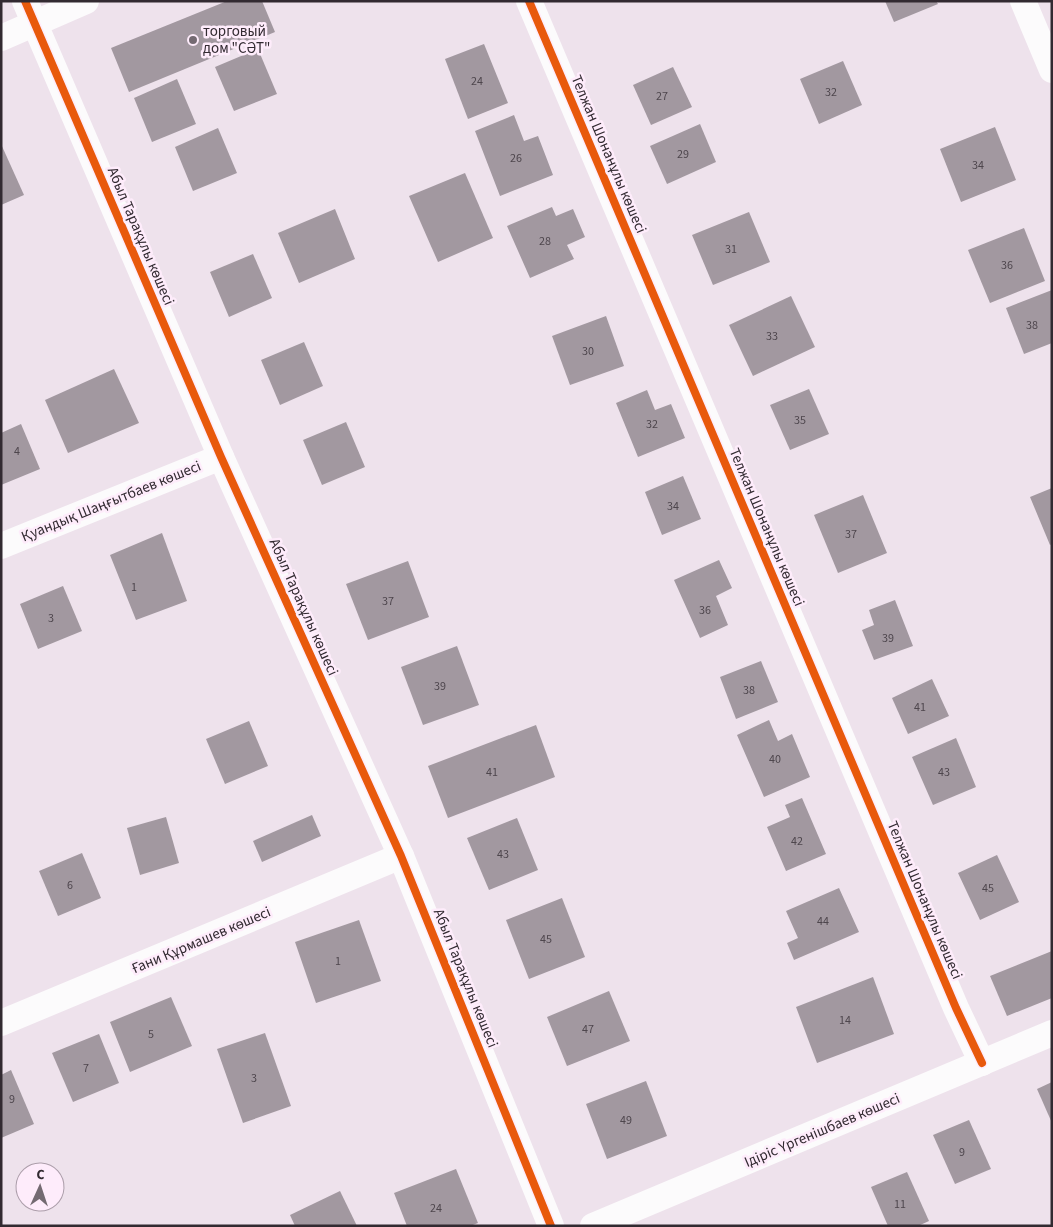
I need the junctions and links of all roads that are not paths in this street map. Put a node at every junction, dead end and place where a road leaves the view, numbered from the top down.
1 (86, 1) edge
2 (529, 1) edge
3 (1023, 1) edge
4 (30, 12) edge
5 (1, 38) edge
6 (1052, 70) edge
7 (221, 457) junction
8 (1, 546) edge
9 (401, 856) junction
10 (1, 1023) edge
11 (1052, 1034) edge
12 (982, 1063) junction
13 (551, 1226) edge
14 (593, 1226) edge

1 - 4 street
2 - 12 street, Телжан Шонанұлы көшесі
3 - 6 street
4 - 5 street
4 - 7 street, Абыл Тарақұлы көшесі
7 - 8 street, Қуандық Шаңғытбаев көшесі
7 - 9 street, Абыл Тарақұлы көшесі
9 - 10 street, Ғани Құрмашев көшесі
9 - 13 street, Абыл Тарақұлы көшесі
11 - 12 street, Ідіріс Үргенішбаев көшесі
12 - 14 street, Ідіріс Үргенішбаев көшесі

